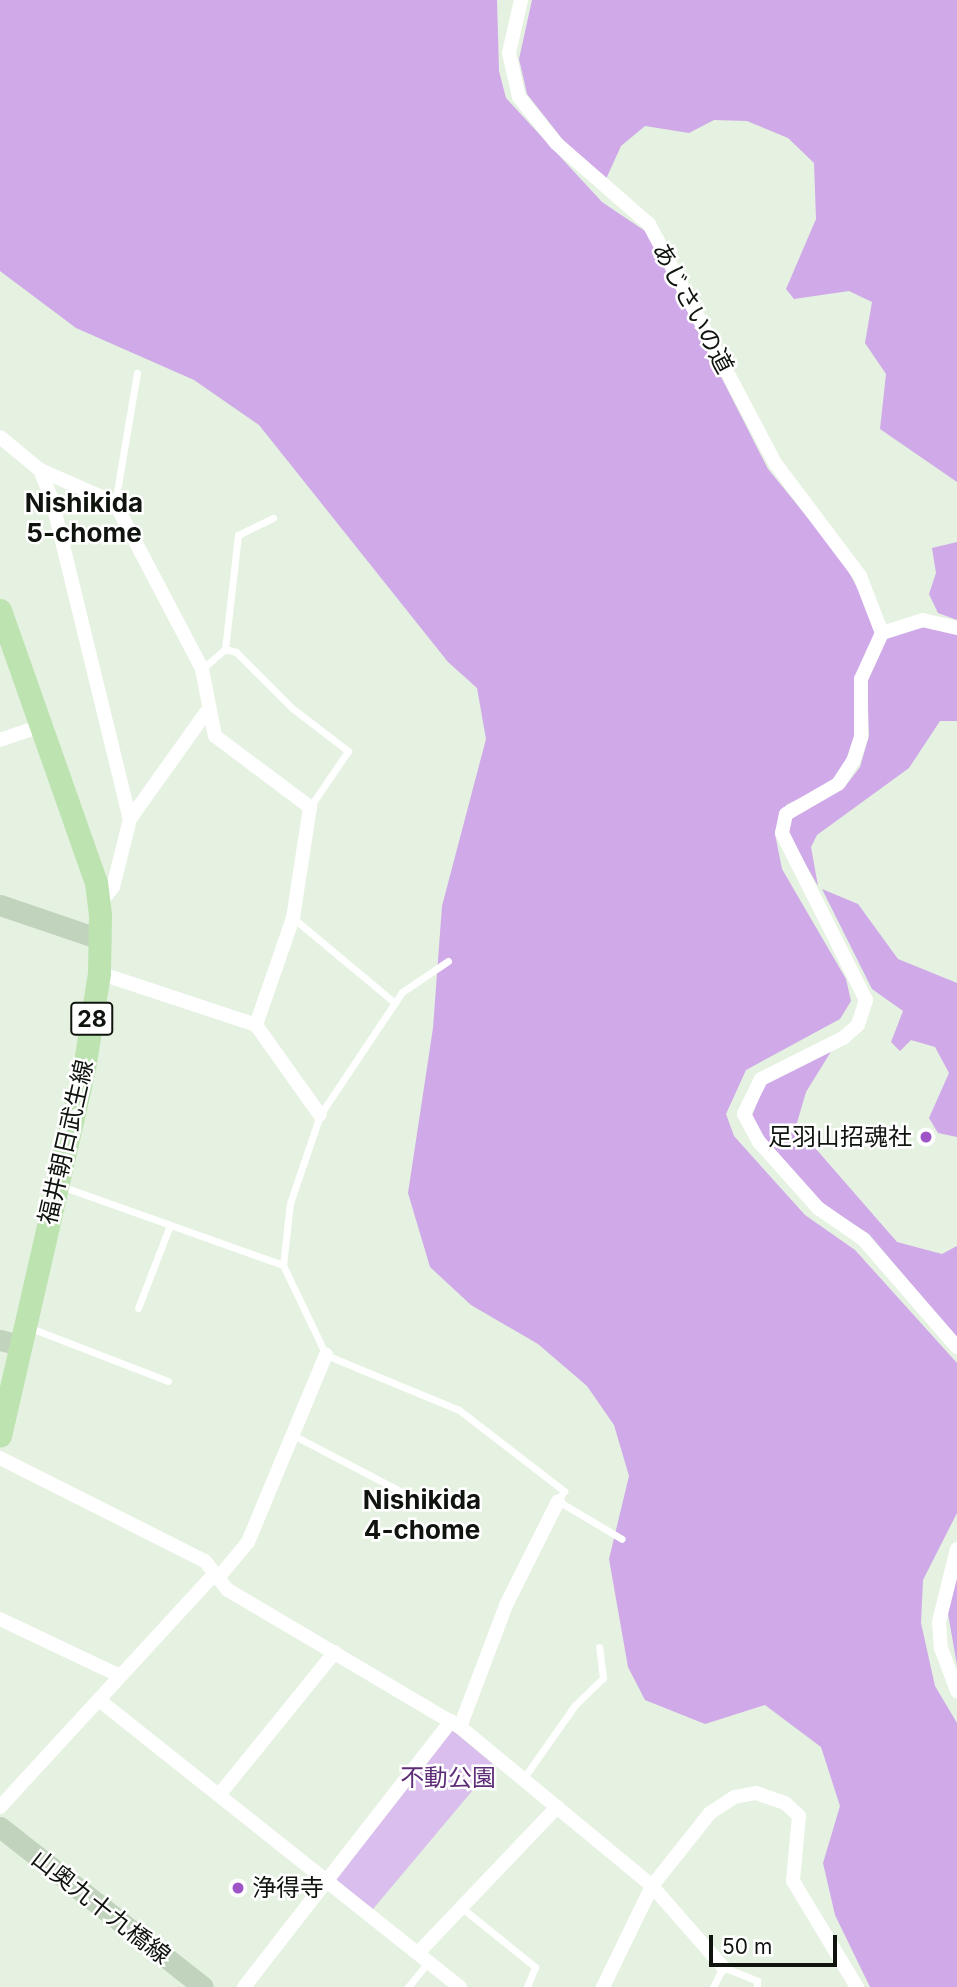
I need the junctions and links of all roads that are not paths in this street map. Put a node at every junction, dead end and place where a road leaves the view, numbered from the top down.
1 (520, 0) edge
2 (137, 373) dead end
3 (0, 437) edge
4 (40, 470) junction
5 (115, 503) junction
6 (273, 518) dead end
7 (0, 610) edge
8 (957, 628) edge
9 (882, 634) junction
10 (225, 649) junction
11 (202, 669) junction
12 (207, 710) junction
13 (41, 726) junction
14 (0, 740) edge
15 (310, 807) junction
16 (130, 819) junction
17 (0, 905) edge
18 (99, 905) junction
19 (293, 918) junction
20 (100, 939) junction
21 (448, 961) dead end
22 (99, 973) junction
23 (394, 1003) junction
24 (256, 1025) junction
25 (320, 1115) junction
26 (57, 1185) junction
27 (170, 1225) junction
28 (283, 1265) junction
29 (138, 1308) dead end
30 (15, 1337) edge
31 (957, 1347) edge
32 (326, 1355) junction
33 (168, 1381) dead end
34 (0, 1435) edge
35 (293, 1436) junction
36 (0, 1458) edge
37 (418, 1501) dead end
38 (558, 1501) junction
39 (622, 1539) dead end
40 (957, 1549) edge
41 (216, 1576) junction
42 (0, 1619) edge
43 (599, 1647) dead end
44 (335, 1652) junction
45 (120, 1676) junction
46 (957, 1691) edge
47 (99, 1700) junction
48 (455, 1724) junction
49 (523, 1780) junction
50 (219, 1795) junction
51 (0, 1807) edge
52 (556, 1807) junction
53 (0, 1827) edge
54 (326, 1880) junction
55 (652, 1886) junction
56 (461, 1907) junction
57 (423, 1958) junction
58 (723, 1967) junction
59 (203, 1987) edge
60 (244, 1987) edge
61 (408, 1987) edge
62 (460, 1987) edge
63 (527, 1987) edge
64 (603, 1987) edge
65 (713, 1987) edge
66 (757, 1987) edge
67 (857, 1987) edge

1 - 9 street, あじさいの道
2 - 5 lane
3 - 4 street
4 - 5 street
4 - 16 street
5 - 11 street
6 - 10 lane
7 - 13 main road, 福井朝日武生線 / 28
8 - 9 street
9 - 31 street
10 - 11 lane
10 - 15 lane
11 - 12 street
12 - 15 street
12 - 16 street
13 - 14 street
13 - 18 main road, 福井朝日武生線 / 28
15 - 19 street
16 - 18 street
17 - 20 main road
18 - 20 main road, 福井朝日武生線 / 28
19 - 23 lane
19 - 24 street
20 - 22 main road, 福井朝日武生線 / 28
21 - 23 lane
22 - 24 street
22 - 26 main road, 福井朝日武生線 / 28
23 - 25 lane
24 - 25 street
25 - 28 lane
26 - 27 lane
26 - 30 main road, 福井朝日武生線 / 28
27 - 28 lane
27 - 29 lane
28 - 32 lane
30 - 33 lane
30 - 34 main road, 福井朝日武生線 / 28
32 - 35 street
32 - 38 lane
35 - 37 lane
35 - 41 street
36 - 41 street
38 - 39 lane
38 - 48 street
40 - 46 street
41 - 44 street
41 - 45 street
42 - 45 street
43 - 49 lane
44 - 48 street
44 - 50 street
45 - 47 street
47 - 50 street
47 - 51 street
48 - 49 street
48 - 54 street
49 - 52 street
50 - 54 street
52 - 55 street
52 - 56 street
53 - 59 main road, 山奥九十九橋線
54 - 57 street
54 - 60 street
55 - 58 street
55 - 64 street
55 - 67 street
56 - 57 street
56 - 63 lane
57 - 61 lane
57 - 62 street
58 - 65 lane
58 - 66 lane

